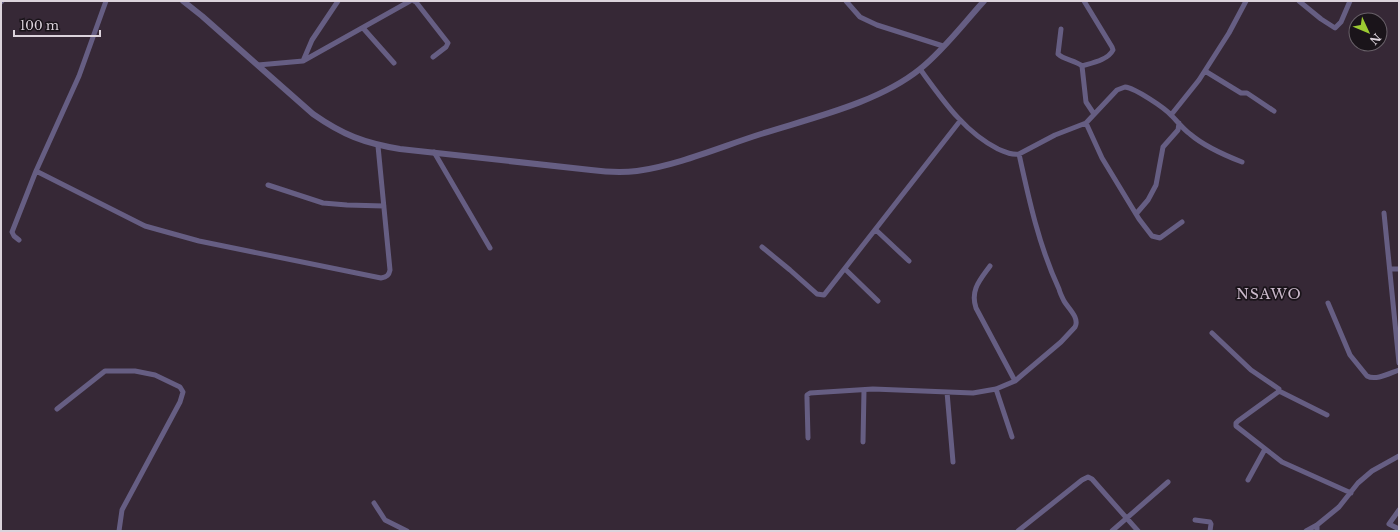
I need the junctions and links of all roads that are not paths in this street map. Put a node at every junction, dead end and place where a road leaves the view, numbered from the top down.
1 (106, 1) edge
2 (183, 1) edge
3 (338, 1) edge
4 (410, 1) edge
5 (414, 1) edge
6 (846, 1) edge
7 (984, 1) edge
8 (1084, 1) edge
9 (1246, 1) edge
10 (1299, 1) edge
11 (1350, 1) edge
12 (363, 28) junction
13 (1061, 29) dead end
14 (943, 46) junction
15 (433, 57) dead end
16 (303, 60) junction
17 (394, 63) dead end
18 (258, 65) junction
19 (1082, 66) junction
20 (920, 69) junction
21 (1205, 71) junction
22 (1274, 111) dead end
23 (1094, 114) junction
24 (1171, 115) junction
25 (960, 121) junction
26 (1086, 123) junction
27 (1179, 123) junction
28 (378, 146) junction
29 (434, 152) junction
30 (1018, 154) junction
31 (1242, 162) dead end
32 (36, 170) junction
33 (268, 186) dead end
34 (384, 206) junction
35 (1384, 213) dead end
36 (1136, 214) junction
37 (1182, 222) dead end
38 (876, 230) junction
39 (19, 240) dead end
40 (762, 247) dead end
41 (490, 248) dead end
42 (909, 261) dead end
43 (990, 266) dead end
44 (1399, 268) edge
45 (845, 269) junction
46 (1390, 269) junction
47 (878, 301) dead end
48 (1328, 303) dead end
49 (1212, 332) dead end
50 (1399, 363) edge
51 (1399, 370) edge
52 (1015, 381) junction
53 (996, 389) junction
54 (864, 390) junction
55 (1279, 391) junction
56 (947, 392) junction
57 (57, 409) dead end
58 (1327, 415) dead end
59 (1012, 437) dead end
60 (808, 438) dead end
61 (863, 442) dead end
62 (1265, 449) junction
63 (1399, 456) edge
64 (953, 462) dead end
65 (1248, 480) dead end
66 (1168, 482) dead end
67 (1351, 493) junction
68 (374, 503) dead end
69 (1399, 510) edge
70 (1127, 518) junction
71 (1195, 520) dead end
72 (1313, 528) edge
73 (1399, 529) edge
74 (119, 531) edge
75 (407, 531) edge
76 (1018, 531) edge
77 (1112, 531) edge
78 (1138, 531) edge
79 (1210, 531) edge
80 (1306, 531) edge
81 (1317, 531) edge

1 - 32 street
2 - 18 street
3 - 16 street
4 - 12 street
5 - 15 street
6 - 14 street
7 - 14 street
8 - 19 street
9 - 21 street
10 - 11 street
12 - 16 street
12 - 17 street
13 - 19 street
14 - 20 street
16 - 18 street
18 - 28 street
19 - 23 street
20 - 25 street
20 - 29 street
21 - 22 street
21 - 24 street
23 - 24 street
23 - 26 street
24 - 27 street
25 - 30 street
25 - 38 street
26 - 30 street
26 - 36 street
27 - 31 street
27 - 36 street
28 - 29 street
28 - 34 street
29 - 41 street
30 - 52 street
32 - 34 street
32 - 39 street
33 - 34 street
35 - 46 street
36 - 37 street
38 - 42 street
38 - 45 street
40 - 45 street
43 - 52 street
44 - 46 street
45 - 47 street
46 - 50 street
48 - 51 street
49 - 55 street
52 - 53 street
53 - 56 street
53 - 59 street
54 - 56 street
54 - 60 street
54 - 61 street
55 - 58 street
55 - 62 street
56 - 64 street
57 - 74 street
62 - 65 street
62 - 67 street
63 - 67 street
66 - 70 street
67 - 72 street
68 - 75 street
69 - 73 street
70 - 76 street
70 - 77 street
70 - 78 street
71 - 79 street
72 - 80 street
72 - 81 street

